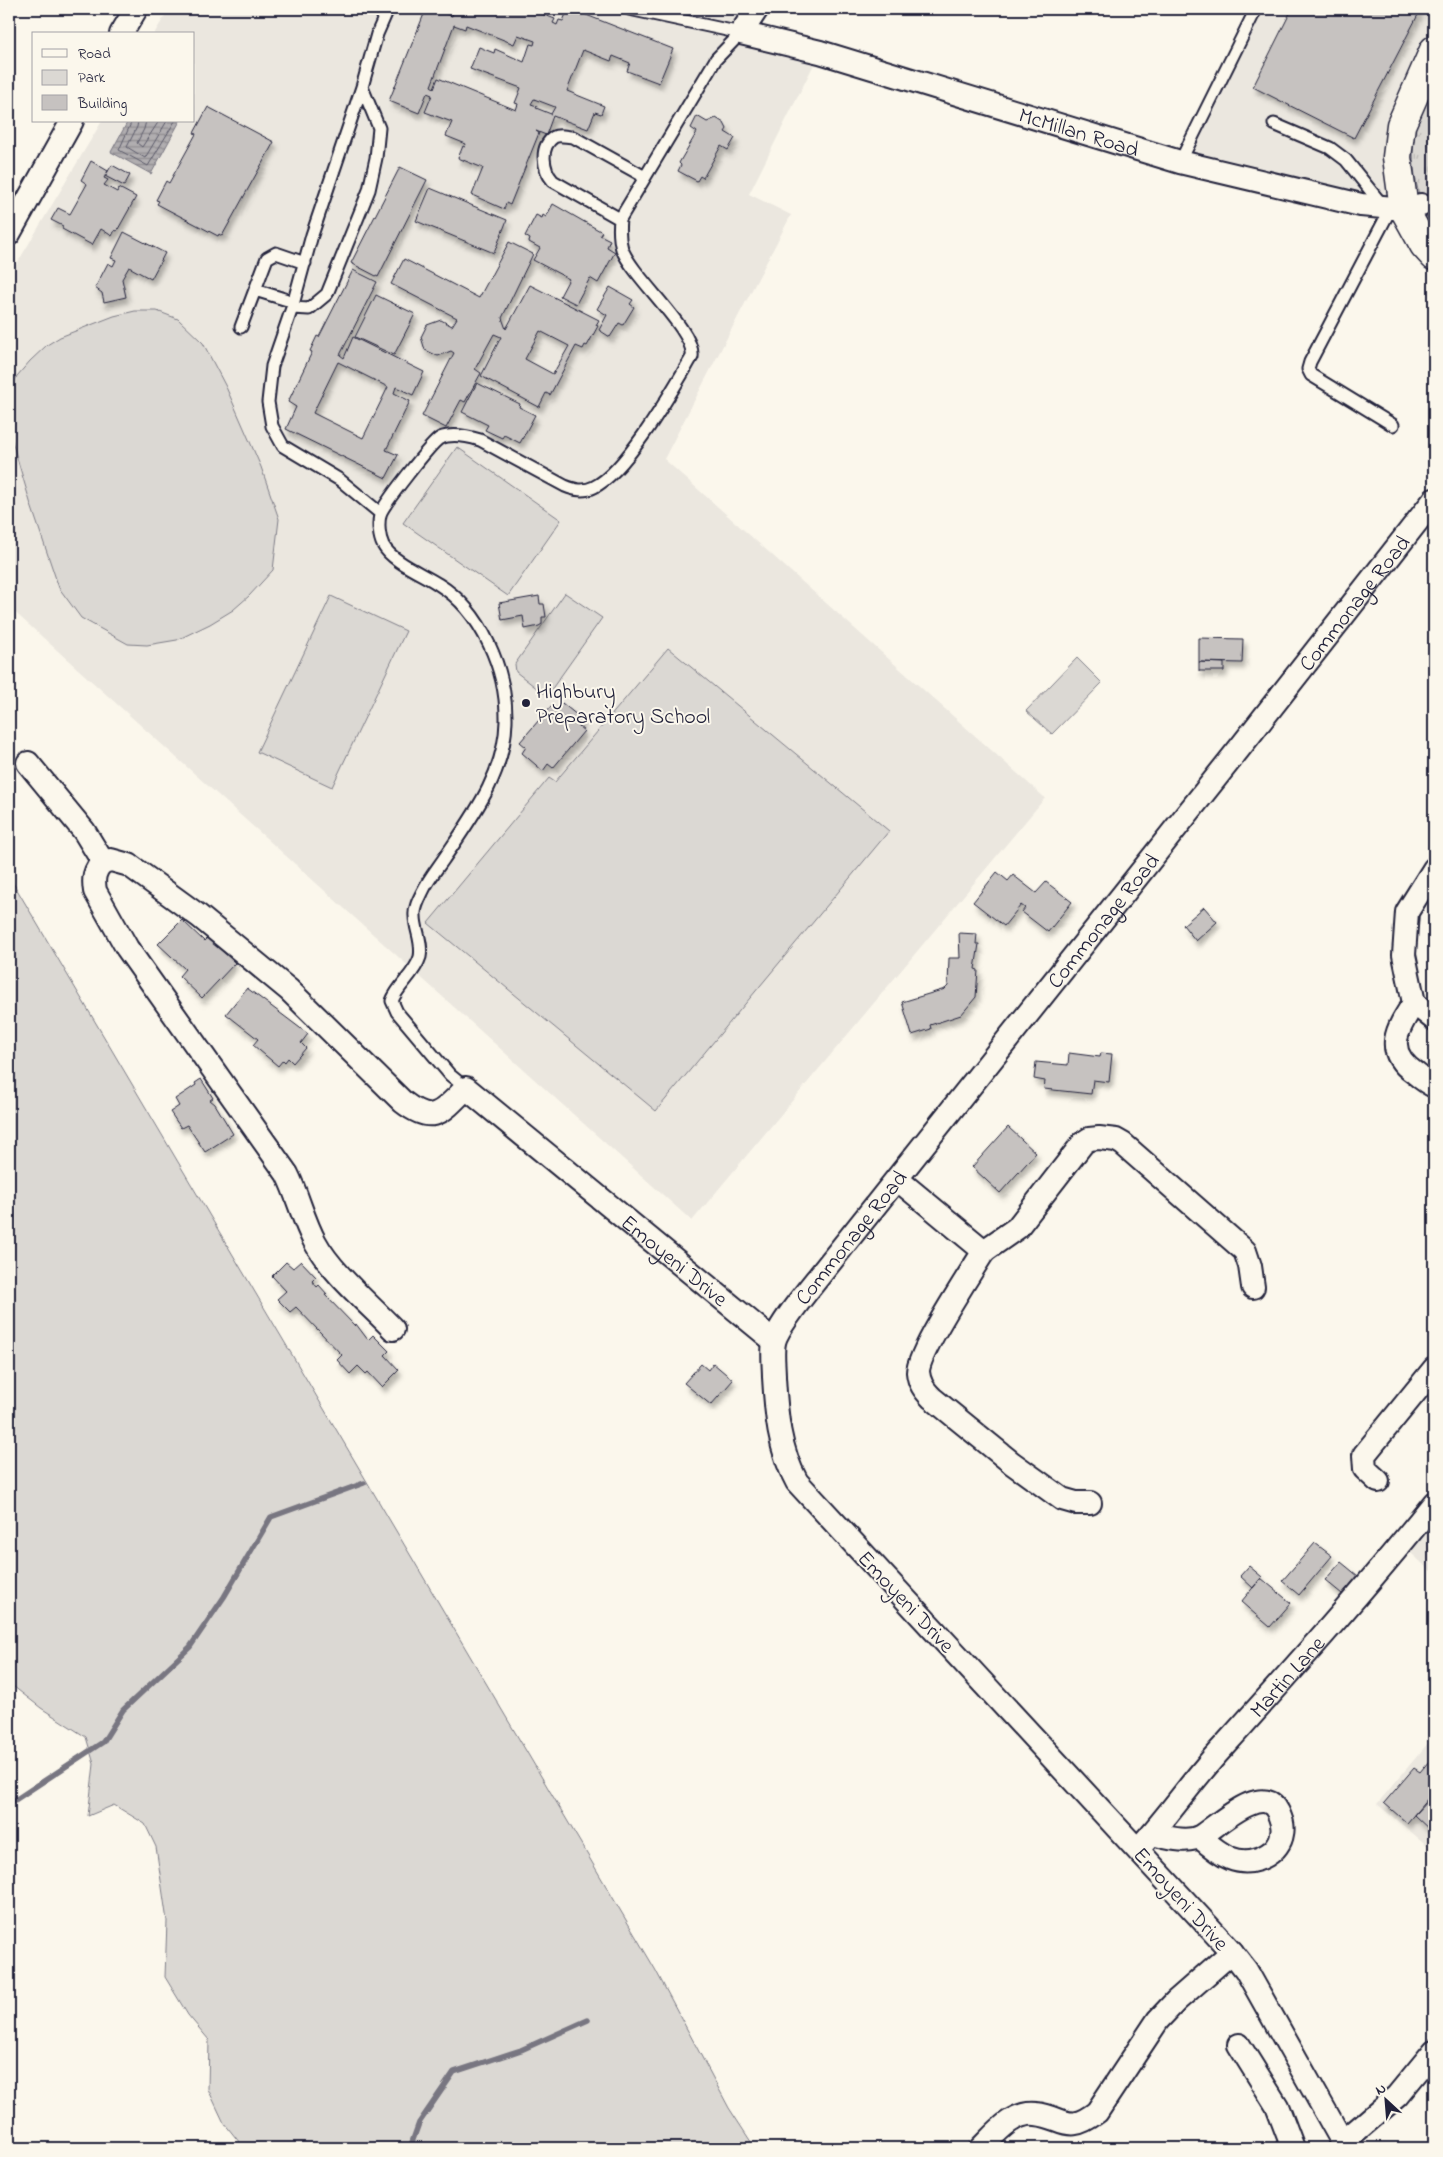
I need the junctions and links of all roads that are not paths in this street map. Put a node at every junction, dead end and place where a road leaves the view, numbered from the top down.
1 (136, 9) edge
2 (388, 9) edge
3 (629, 9) edge
4 (757, 9) edge
5 (1256, 9) edge
6 (122, 32) edge
7 (741, 33) junction
8 (1434, 50) edge
9 (1434, 84) edge
10 (362, 87) junction
11 (71, 122) edge
12 (1274, 124) dead end
13 (1180, 162) junction
14 (645, 177) junction
15 (1400, 207) junction
16 (620, 219) junction
17 (9, 234) edge
18 (1434, 237) edge
19 (1434, 256) edge
20 (305, 263) junction
21 (255, 290) junction
22 (293, 305) junction
23 (241, 326) dead end
24 (1393, 425) dead end
25 (1434, 500) edge
26 (380, 513) junction
27 (28, 763) dead end
28 (103, 862) junction
29 (1434, 869) edge
30 (1414, 1003) junction
31 (1434, 1019) edge
32 (1434, 1086) edge
33 (466, 1088) junction
34 (897, 1179) junction
35 (984, 1251) junction
36 (1253, 1287) dead end
37 (393, 1329) dead end
38 (774, 1341) junction
39 (1434, 1369) edge
40 (1378, 1481) dead end
41 (1434, 1502) edge
42 (1090, 1503) dead end
43 (1200, 1837) dead end
44 (1145, 1842) junction
45 (1232, 1952) junction
46 (1239, 2045) dead end
47 (1434, 2051) edge
48 (1344, 2145) edge
49 (981, 2148) edge
50 (1293, 2148) edge

1 - 6 street
2 - 10 lane
3 - 7 lane
4 - 7 street
5 - 13 lane
7 - 13 street, McMillan Road
7 - 14 lane
8 - 15 street
9 - 15 street
10 - 20 lane
10 - 22 lane
11 - 17 street
12 - 15 lane
13 - 15 street, McMillan Road
14 - 16 lane
14 - 16 lane
15 - 18 street
15 - 19 street
15 - 24 lane
16 - 26 lane
20 - 21 lane
20 - 22 lane
21 - 22 lane
21 - 23 lane
22 - 26 lane
25 - 34 street, Commonage Road
26 - 33 lane
27 - 28 street
28 - 33 street
28 - 37 street
29 - 30 street
30 - 31 street
30 - 32 street
33 - 38 street, Emoyeni Drive
34 - 35 street
34 - 38 street, Commonage Road
35 - 36 street
35 - 42 street
38 - 44 street, Emoyeni Drive
39 - 40 street
41 - 44 street, Martin Lane
43 - 44 street
44 - 45 street, Emoyeni Drive
45 - 48 street, Emoyeni Drive
45 - 49 street
46 - 50 street
47 - 48 street

